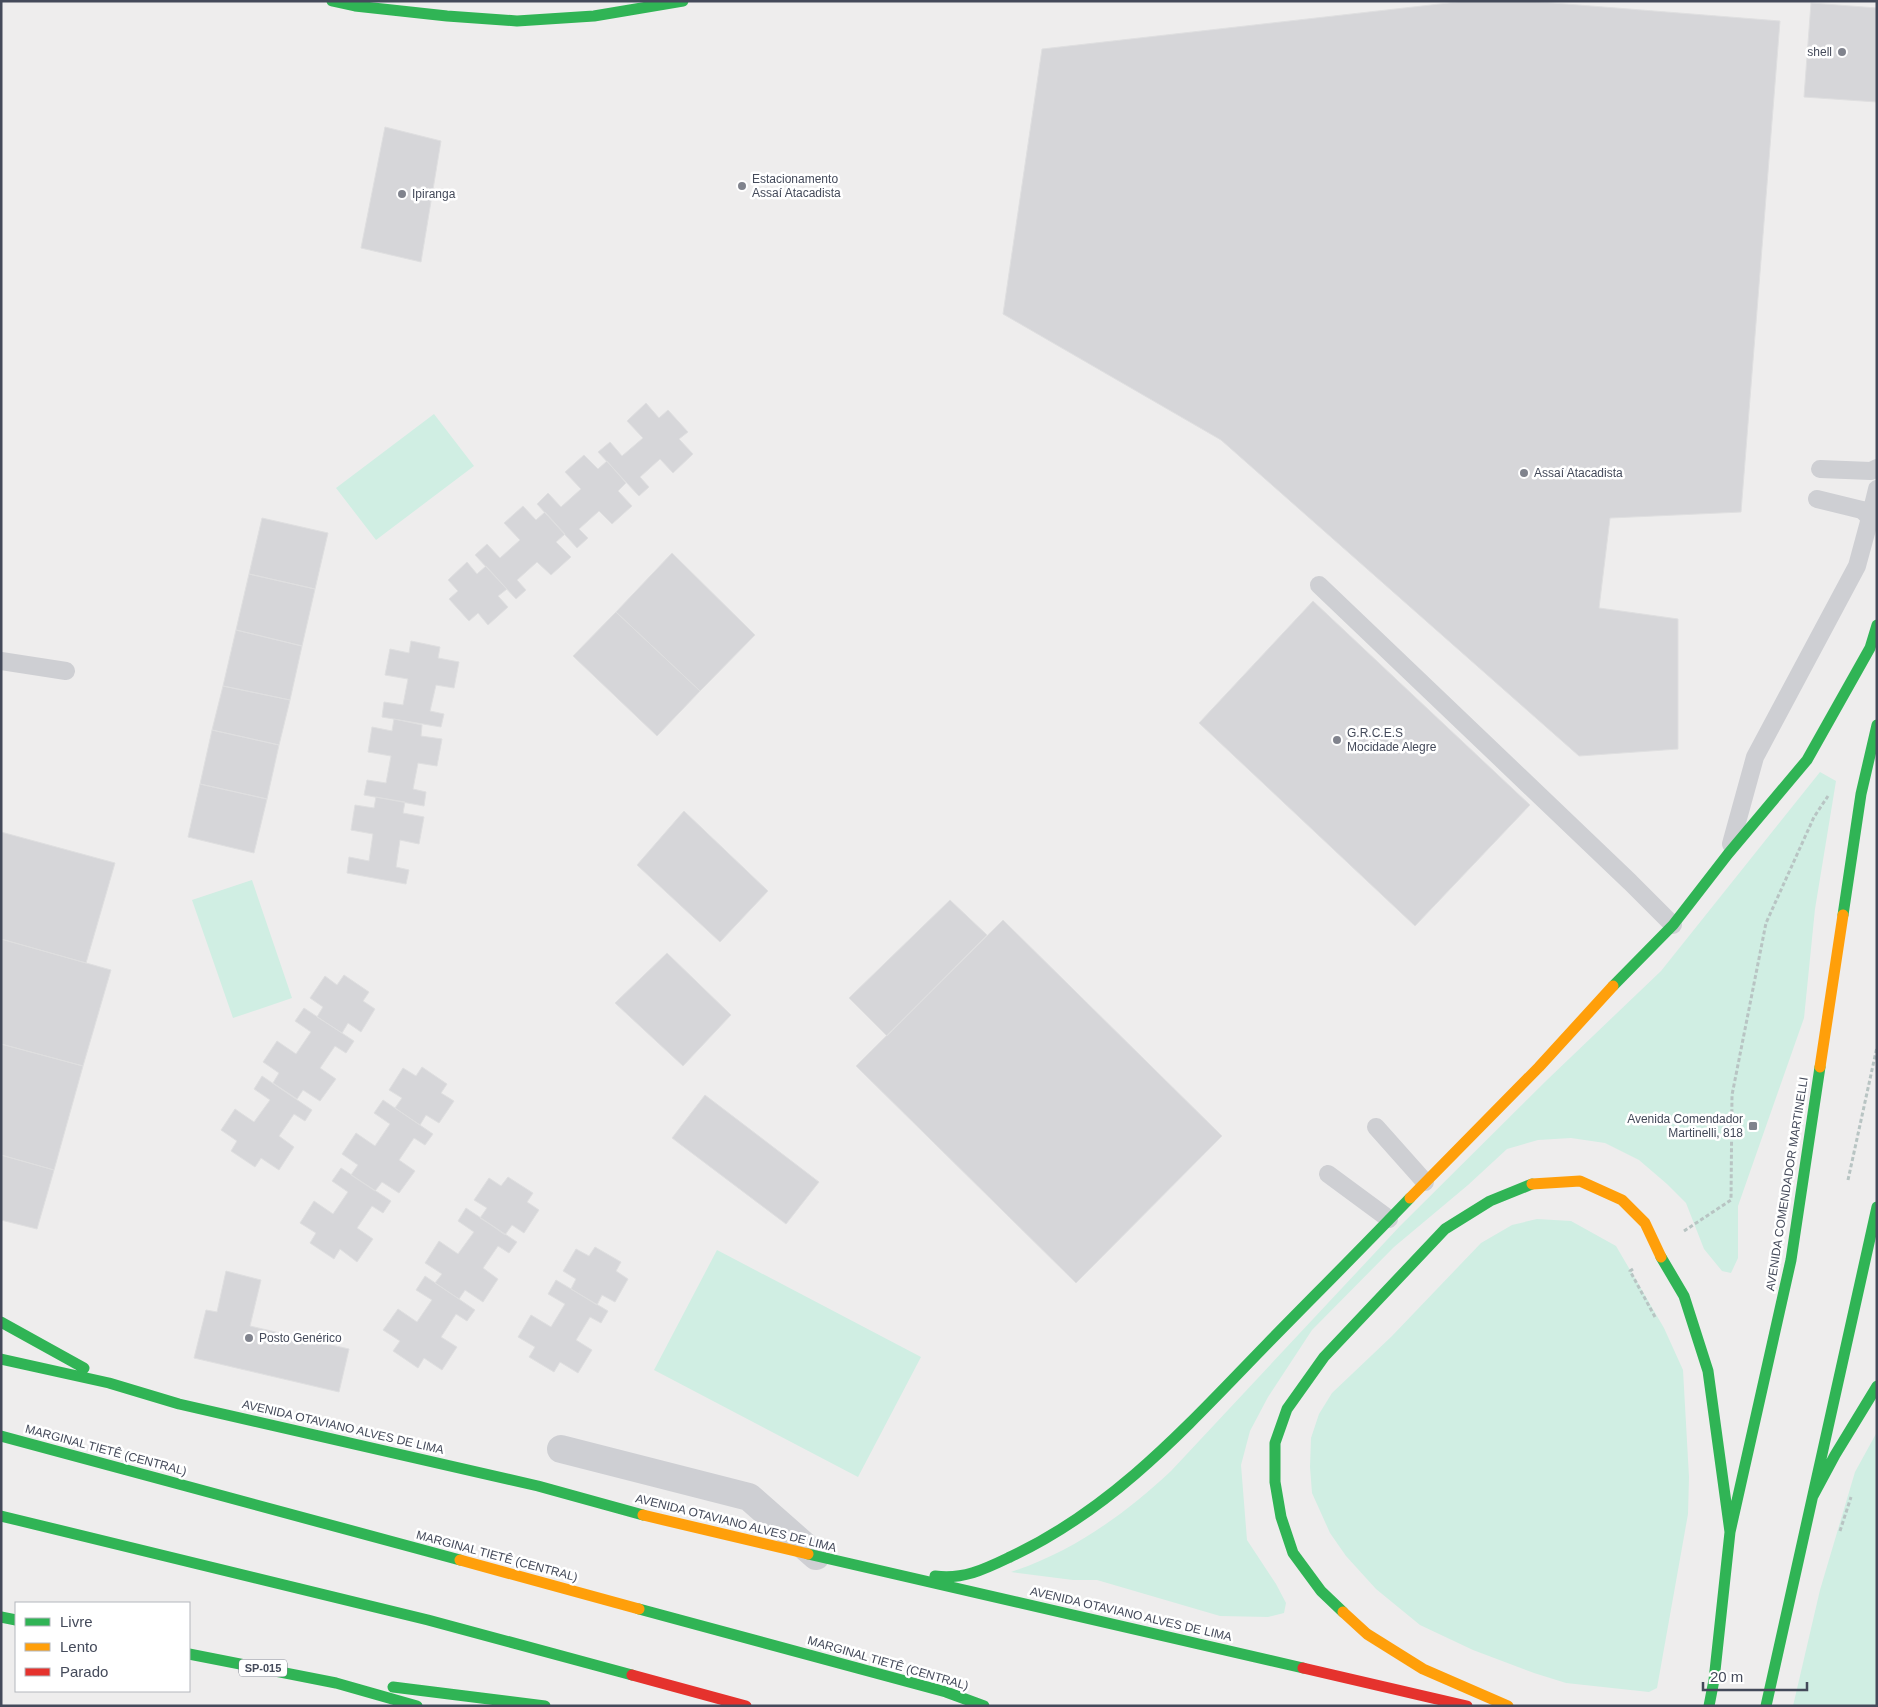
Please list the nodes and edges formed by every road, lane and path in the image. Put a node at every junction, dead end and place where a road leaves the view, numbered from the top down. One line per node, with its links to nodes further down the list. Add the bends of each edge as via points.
1 (683, 1): 2 (main road, via 594,16 517,21)
2 (348, 3)
3 (1877, 468): 4 (lane)
4 (1820, 469)
5 (1877, 489): 7 (lane)
6 (1818, 499): 7 (lane, via 1862,510)
7 (1870, 518): 14 (lane, via 1857,566 1755,757)
8 (1319, 585): 15 (lane)
9 (1877, 625): 14 (main road, via 1870,648 1807,760)
10 (1, 661): 11 (lane)
11 (66, 671)
12 (1877, 725): 34 (main road, AVENIDA COMENDADOR MARTINELLI, via 1861,794 1791,1260)
13 (1832, 788): 23 (path, via 1814,817 1766,922 1732,1095 1731,1200)
14 (1728, 854): 15 (main road)
15 (1673, 925): 20 (main road)
16 (1877, 1048): 19 (path)
17 (1376, 1127): 20 (lane)
18 (1328, 1174): 22 (lane)
19 (1848, 1180)
20 (1425, 1182): 22 (main road)
21 (1877, 1207): 32 (main road)
22 (1389, 1218): 36 (main road, via 1158,1455 1088,1514 1048,1540 994,1565 954,1578)
23 (1690, 1227)
24 (1630, 1271): 25 (path)
25 (1658, 1321)
26 (1, 1322): 28 (main road)
27 (1, 1359): 28 (main road, AVENIDA OTAVIANO ALVES DE LIMA)
28 (109, 1382): 35 (main road, AVENIDA OTAVIANO ALVES DE LIMA, via 179,1404 538,1486)
29 (1877, 1386): 32 (main road)
30 (1, 1436): 41 (main road, MARGINAL TIETÊ (CENTRAL))
31 (560, 1449): 35 (street, via 749,1497)
32 (1813, 1496): 50 (main road)
33 (1, 1516): 45 (main road, via 428,1620)
34 (1730, 1532): 48 (main road, via 1708,1371 1684,1296 1645,1223 1622,1200 1580,1181 1530,1184 1490,1201 1445,1229 1324,1357 1287,1409 1275,1443 1276,1492 1280,1517 1293,1554 1321,1591 1367,1634 1423,1669); 49 (main road, AVENIDA COMENDADOR MARTINELLI)
35 (816, 1556): 36 (main road, AVENIDA OTAVIANO ALVES DE LIMA)
36 (897, 1574): 47 (main road, AVENIDA OTAVIANO ALVES DE LIMA)
37 (1, 1617): 38 (main road)
38 (15, 1620)
39 (190, 1654): 40 (main road, SP-015)
40 (336, 1682): 43 (main road, SP-015); 44 (main road, SP-015)
41 (946, 1692): 42 (main road); 46 (main road, MARGINAL TIETÊ (CENTRAL))
42 (997, 1704)
43 (416, 1706)
44 (545, 1706)
45 (746, 1706)
46 (984, 1706)
47 (1467, 1706)
48 (1508, 1706)
49 (1709, 1706)
50 (1766, 1706)

